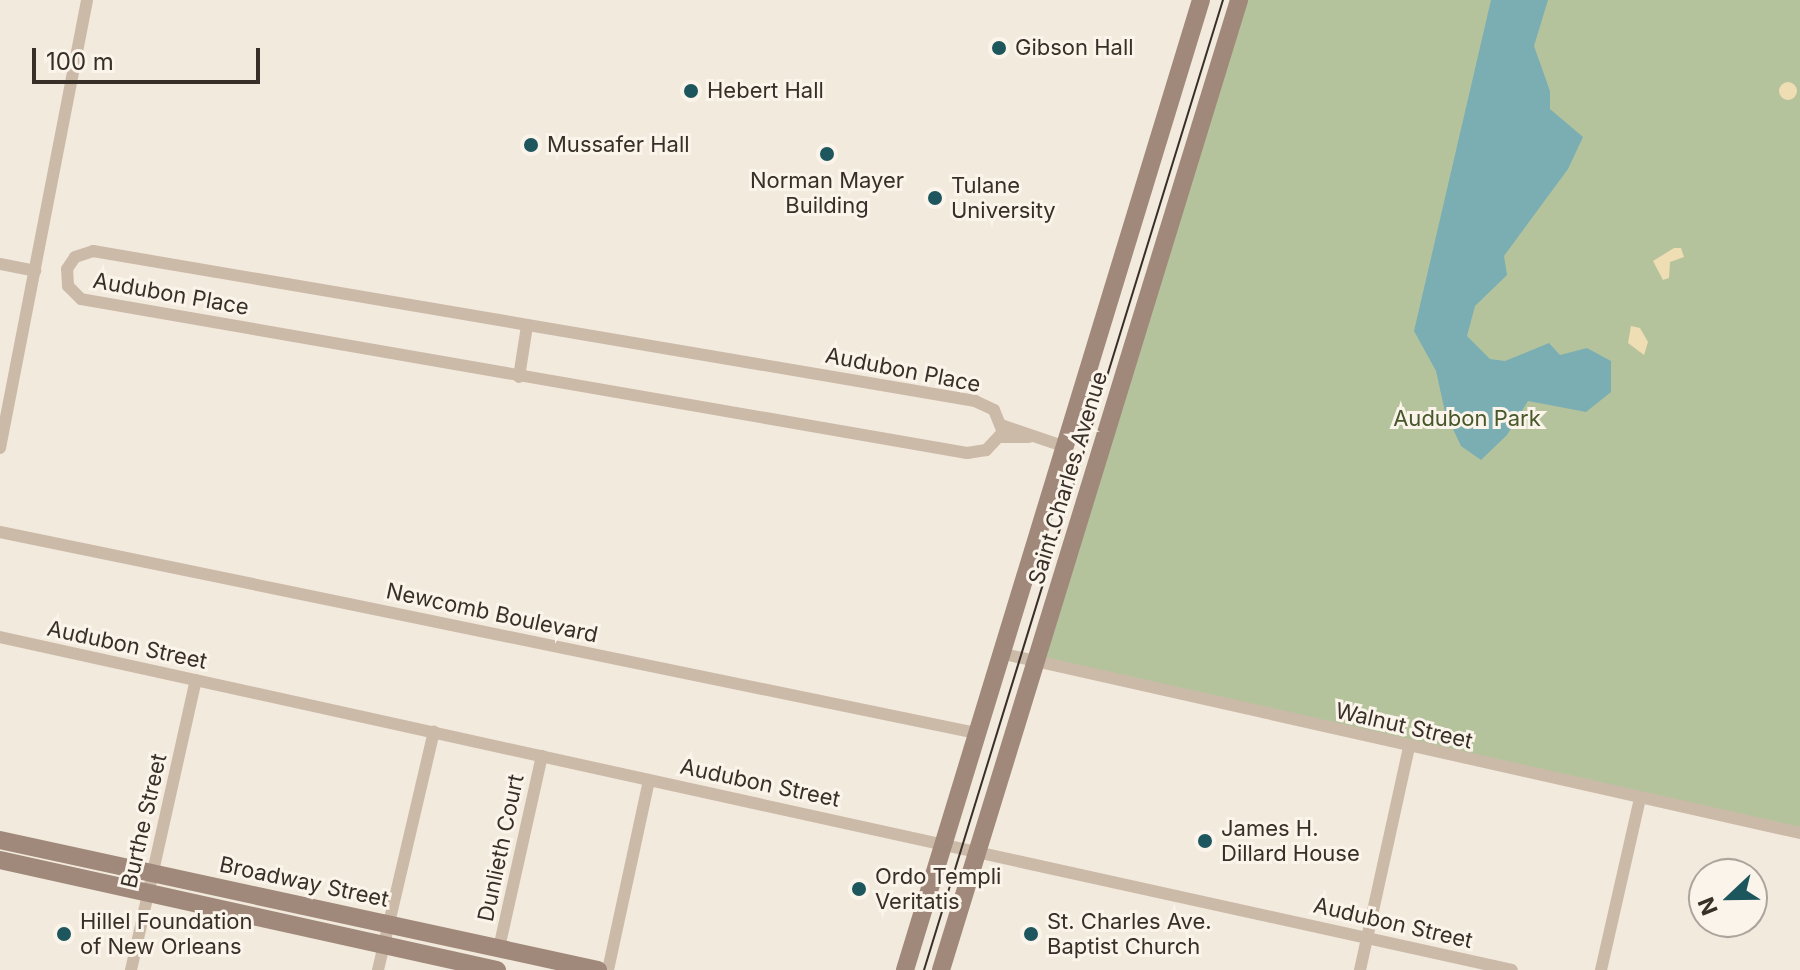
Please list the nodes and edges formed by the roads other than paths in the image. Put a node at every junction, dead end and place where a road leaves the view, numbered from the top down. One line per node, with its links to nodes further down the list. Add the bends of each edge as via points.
1 (87, 0): 11 (street)
2 (1201, 0): 4 (main road, Saint Charles Avenue)
3 (1239, 0): 5 (main road, Saint Charles Avenue)
4 (1188, 41): 5 (main road); 6 (main road, Saint Charles Avenue)
5 (1223, 49): 7 (main road, Saint Charles Avenue)
6 (1153, 154): 7 (main road); 8 (main road, Saint Charles Avenue)
7 (1188, 163): 9 (main road, Saint Charles Avenue)
8 (1131, 224): 9 (main road); 15 (main road, Saint Charles Avenue)
9 (1165, 236): 20 (main road, Saint Charles Avenue)
10 (0, 264): 11 (street)
11 (35, 271): 16 (street)
12 (527, 326): 13 (street); 13 (street, Audubon Place, via 93,251 75,257 66,271 70,290 81,299); 14 (street, Audubon Place, via 975,401 994,410)
13 (519, 377): 14 (street, Audubon Place, via 967,453 986,450)
14 (1000, 431): 15 (street)
15 (1063, 446): 19 (main road, Saint Charles Avenue)
16 (0, 448)
17 (0, 532): 23 (street, Newcomb Boulevard)
18 (0, 637): 21 (street, Audubon Street)
19 (1000, 653): 20 (street, Walnut Street); 23 (main road, Saint Charles Avenue)
20 (1036, 662): 24 (street, Walnut Street); 31 (main road, Saint Charles Avenue)
21 (196, 680): 22 (street, Audubon Street); 33 (street, Burthe Street)
22 (434, 731): 25 (street, Audubon Street); 34 (street)
23 (976, 733): 30 (main road, Saint Charles Avenue)
24 (1409, 748): 27 (street, Walnut Street); 35 (street)
25 (542, 756): 26 (street, Audubon Street); 37 (street, Dunlieth Court)
26 (649, 780): 30 (street, Audubon Street); 42 (street)
27 (1640, 799): 28 (street, Walnut Street); 47 (street)
28 (1800, 833)
29 (0, 840): 33 (main road, Broadway Street)
30 (945, 842): 31 (street, Audubon Street); 43 (main road, Saint Charles Avenue)
31 (975, 849): 35 (street, Audubon Street); 44 (main road, Saint Charles Avenue)
32 (0, 860): 33 (main road, Broadway Street)
33 (150, 883): 34 (main road, Broadway Street); 36 (main road, Broadway Street); 38 (street, Burthe Street)
34 (388, 924): 36 (street); 37 (main road, Broadway Street)
35 (1367, 938): 45 (street); 46 (street, Audubon Street)
36 (383, 946): 39 (street); 40 (main road, Broadway Street)
37 (499, 948): 41 (main road, Broadway Street)
38 (131, 970)
39 (378, 970)
40 (497, 970)
41 (598, 970)
42 (608, 970)
43 (905, 970)
44 (941, 970)
45 (1360, 970)
46 (1512, 970)
47 (1601, 970)

